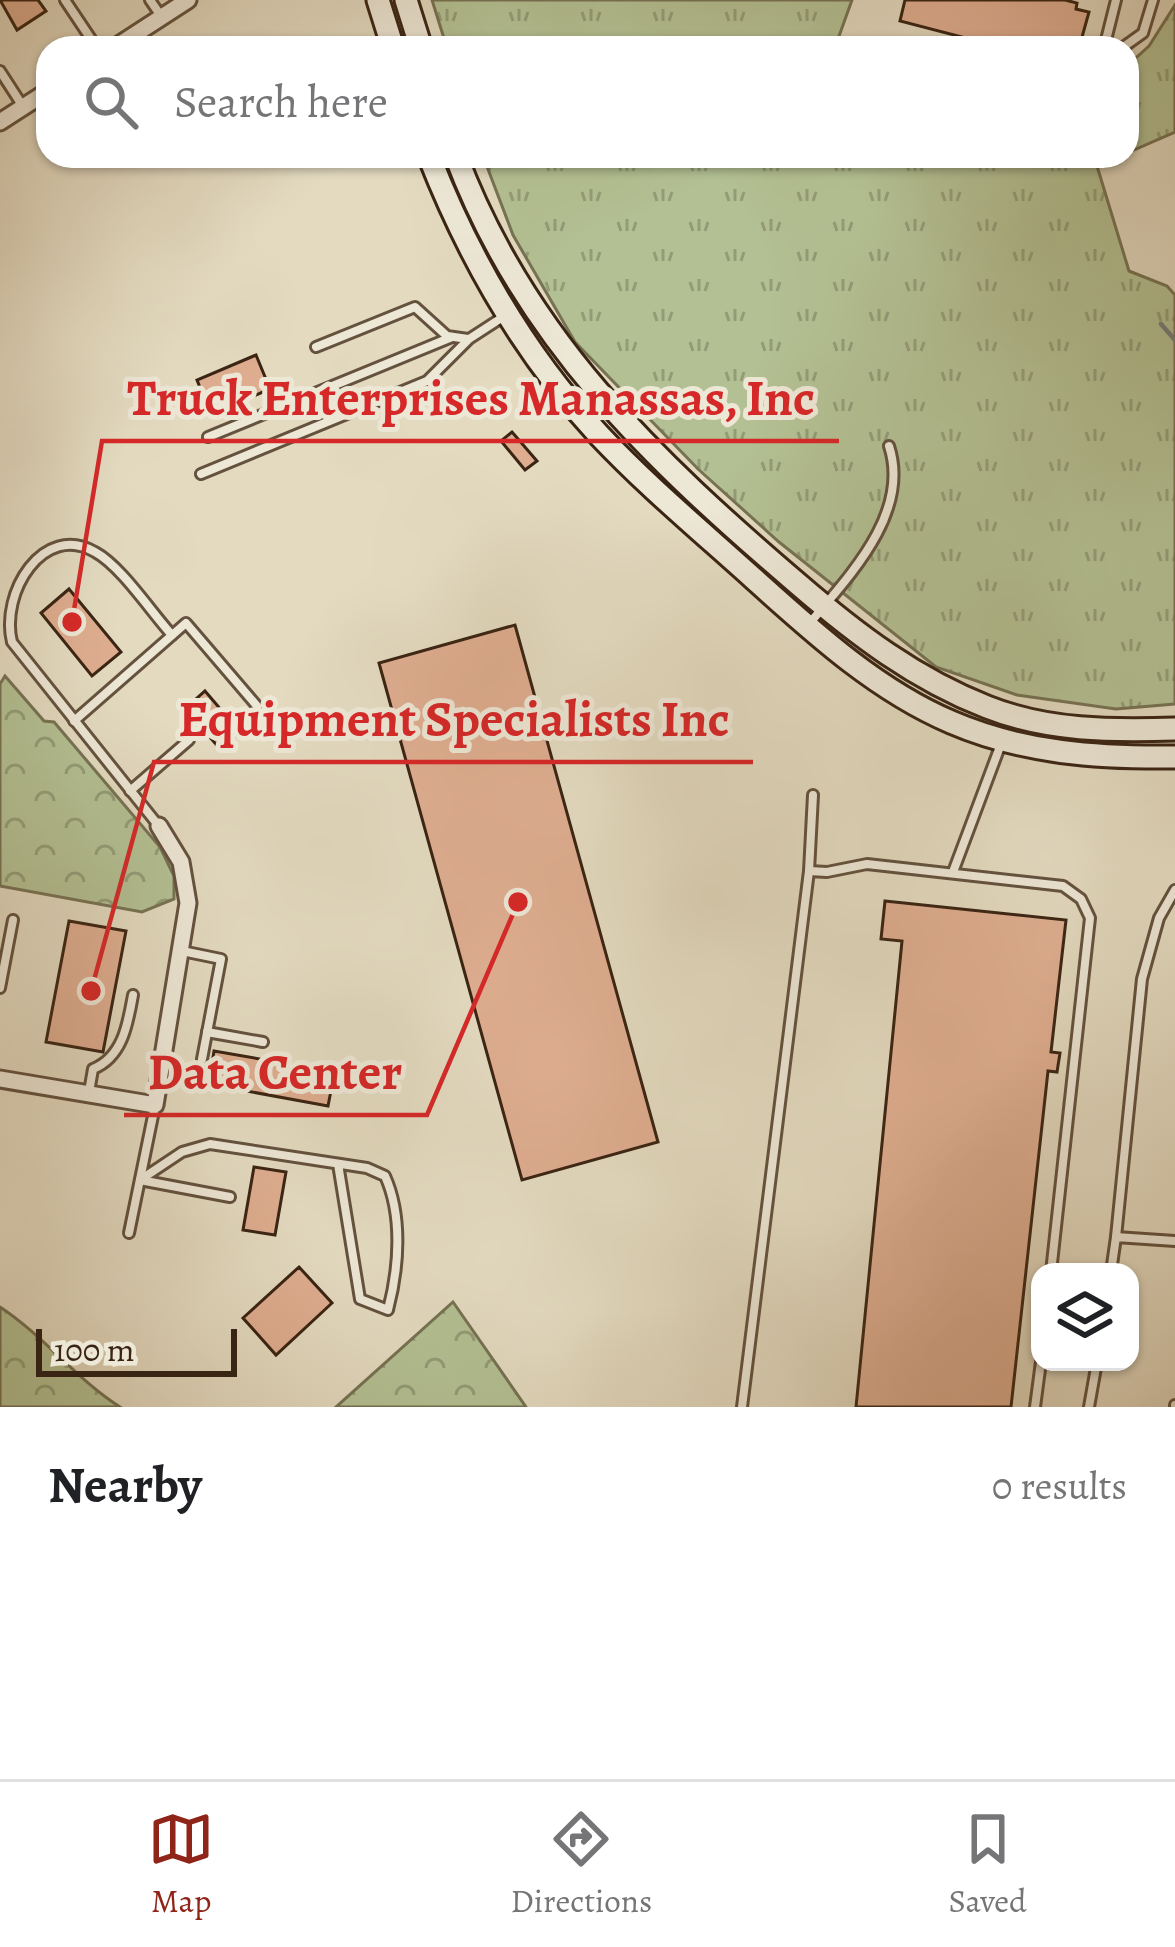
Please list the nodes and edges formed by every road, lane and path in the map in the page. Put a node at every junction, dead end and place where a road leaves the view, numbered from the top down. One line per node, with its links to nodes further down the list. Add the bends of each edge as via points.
1 (65, 0): 9 (lane)
2 (150, 0): 8 (lane)
3 (188, 0): 8 (street)
4 (377, 0): 11 (main road)
5 (406, 0): 12 (main road)
6 (1116, 0): 13 (lane)
7 (1154, 0): 14 (lane)
8 (161, 17): 10 (street)
9 (89, 36)
10 (132, 36)
11 (389, 36)
12 (417, 36)
13 (1107, 36)
14 (1139, 36)
15 (0, 71): 17 (lane)
16 (36, 99): 17 (street)
17 (23, 107): 18 (street)
18 (0, 122)
19 (433, 168): 21 (main road)
20 (461, 168): 28 (main road, via 515,277 580,374)
21 (507, 314): 23 (lane); 28 (main road, via 572,405 630,467)
22 (452, 337): 23 (lane); 24 (lane, via 415,308); 25 (lane)
23 (470, 339): 27 (lane, via 427,381)
24 (316, 347)
25 (208, 436)
26 (889, 446): 28 (lane, via 895,464 885,519)
27 (201, 474)
28 (815, 616): 32 (main road, via 988,708 1063,726); 34 (main road, via 870,676 949,721)
29 (172, 635): 30 (lane, via 186,622); 31 (lane); 31 (lane, via 93,550 60,545 34,560 9,590 5,628)
30 (257, 706)
31 (74, 722): 36 (lane)
32 (1175, 729)
33 (189, 740): 36 (lane)
34 (1003, 740): 35 (main road, via 1106,757); 40 (lane)
35 (1175, 757)
36 (130, 791): 38 (lane)
37 (813, 795): 39 (lane)
38 (159, 826): 43 (street, via 186,875)
39 (809, 871): 40 (lane, via 866,864); 62 (lane)
40 (953, 872): 58 (lane, via 1063,886 1090,918)
41 (1175, 890): 56 (lane, via 1142,979)
42 (13, 920): 44 (lane)
43 (181, 951): 46 (lane, via 221,959); 51 (street)
44 (0, 988)
45 (133, 995): 50 (lane, via 126,1033 93,1069)
46 (207, 1032): 47 (lane); 48 (lane)
47 (262, 1042)
48 (202, 1059)
49 (0, 1079): 50 (street)
50 (89, 1094): 51 (street)
51 (155, 1105): 53 (lane)
52 (338, 1164): 52 (lane, via 360,1299 388,1310 398,1262 388,1183 376,1171); 53 (lane, via 210,1144)
53 (140, 1180): 54 (lane); 55 (lane)
54 (230, 1198)
55 (129, 1233)
56 (1117, 1237): 57 (lane); 59 (lane)
57 (1175, 1241)
58 (1053, 1263)
59 (1113, 1263)
60 (1040, 1371): 63 (lane)
61 (1095, 1371): 64 (lane)
62 (742, 1407)
63 (1035, 1407)
64 (1089, 1407)

